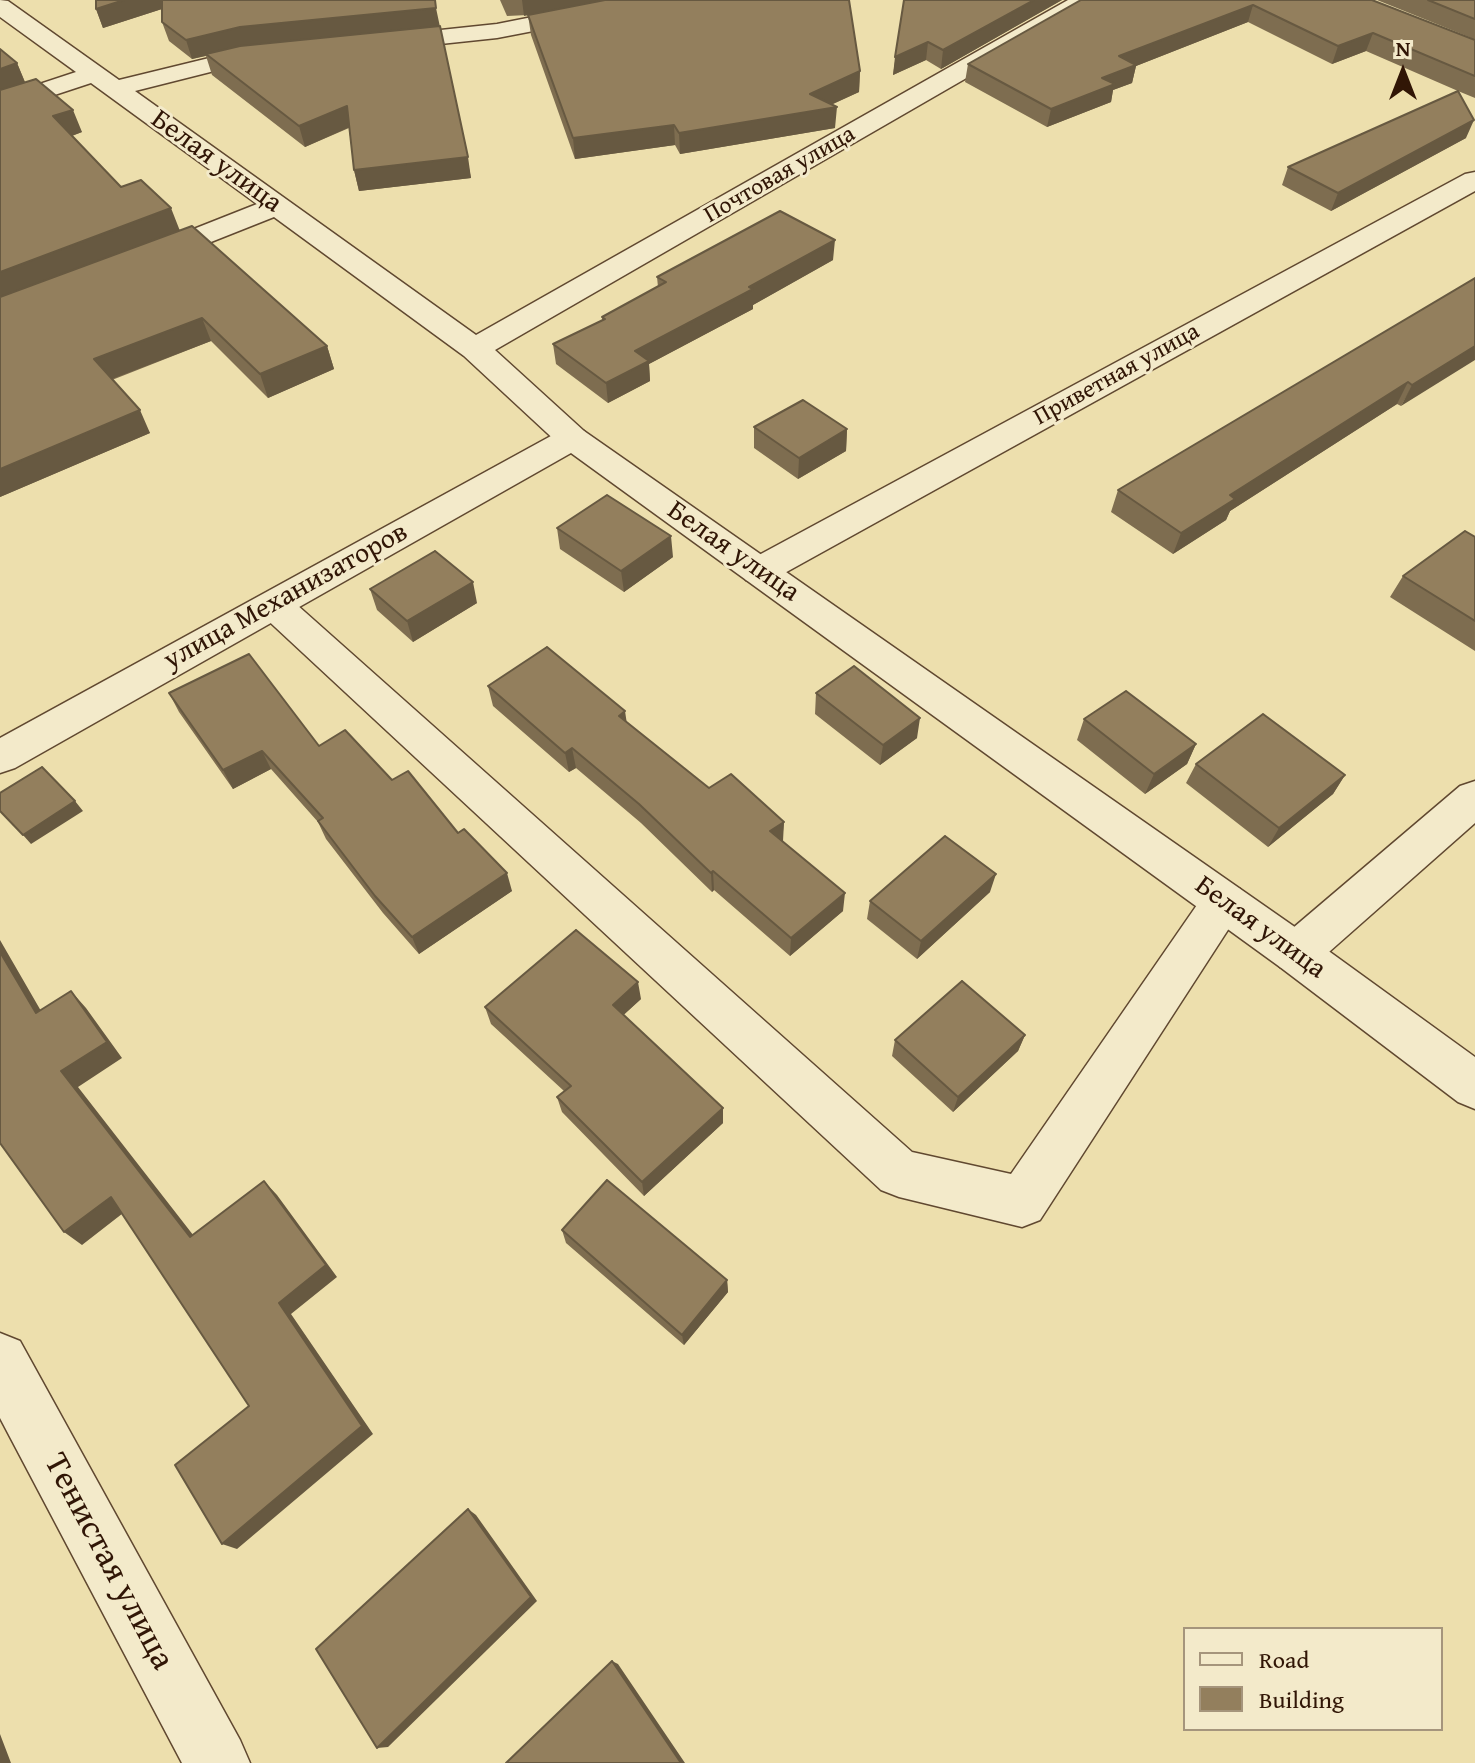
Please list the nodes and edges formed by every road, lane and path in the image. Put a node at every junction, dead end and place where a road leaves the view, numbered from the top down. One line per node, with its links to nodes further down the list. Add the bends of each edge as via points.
1 (638, 0): 4 (street, via 497,31)
2 (1085, 0): 11 (street, Почтовая улица)
3 (0, 6): 6 (street, Белая улица)
4 (356, 45)
5 (293, 51): 6 (street)
6 (104, 81): 7 (street); 9 (street, Белая улица)
7 (0, 105)
8 (1475, 180): 13 (street, Приветная улица)
9 (278, 206): 10 (street); 11 (street, Белая улица)
10 (117, 269)
11 (475, 349): 12 (street, Белая улица)
12 (572, 438): 13 (street, Белая улица); 14 (street, улица Механизаторов)
13 (759, 571): 17 (street, Белая улица)
14 (274, 605): 15 (street, улица Механизаторов); 17 (street, via 899,1173 1022,1202)
15 (0, 757)
16 (1475, 798): 18 (street)
17 (1224, 902): 18 (street, Белая улица)
18 (1296, 953): 19 (street, Белая улица)
19 (1475, 1086)
20 (0, 1361): 21 (street, Тенистая улица)
21 (217, 1763)

